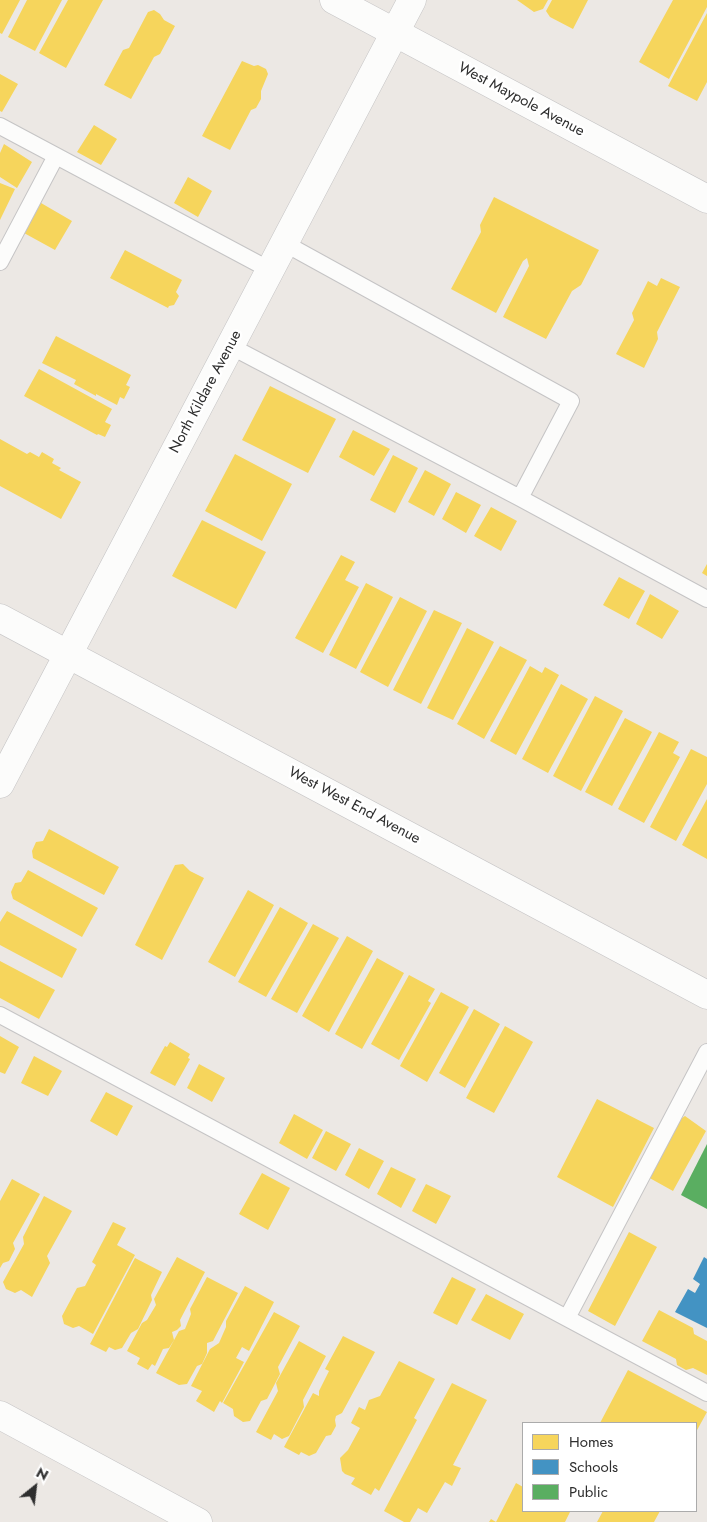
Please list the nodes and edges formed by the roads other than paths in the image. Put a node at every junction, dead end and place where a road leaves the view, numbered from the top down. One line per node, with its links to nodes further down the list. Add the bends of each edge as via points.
1 (334, 0): 3 (street, West Maypole Avenue)
2 (412, 0): 3 (street, North Kildare Avenue)
3 (395, 32): 6 (street, West Maypole Avenue); 7 (street, North Kildare Avenue)
4 (0, 126): 5 (lane)
5 (56, 156): 8 (lane); 9 (lane)
6 (707, 199)
7 (284, 243): 9 (street, North Kildare Avenue); 11 (lane, via 571,401)
8 (0, 262)
9 (270, 270): 10 (street, North Kildare Avenue)
10 (230, 346): 11 (lane); 14 (street, North Kildare Avenue)
11 (520, 498): 12 (lane)
12 (707, 599)
13 (0, 618): 14 (street, West West End Avenue)
14 (68, 654): 15 (street, North Kildare Avenue); 16 (street, West West End Avenue)
15 (0, 784)
16 (707, 995)
17 (0, 1015): 19 (lane)
18 (707, 1052): 19 (lane)
19 (567, 1318): 20 (lane)
20 (707, 1393)
21 (0, 1415): 22 (street)
22 (198, 1522)

